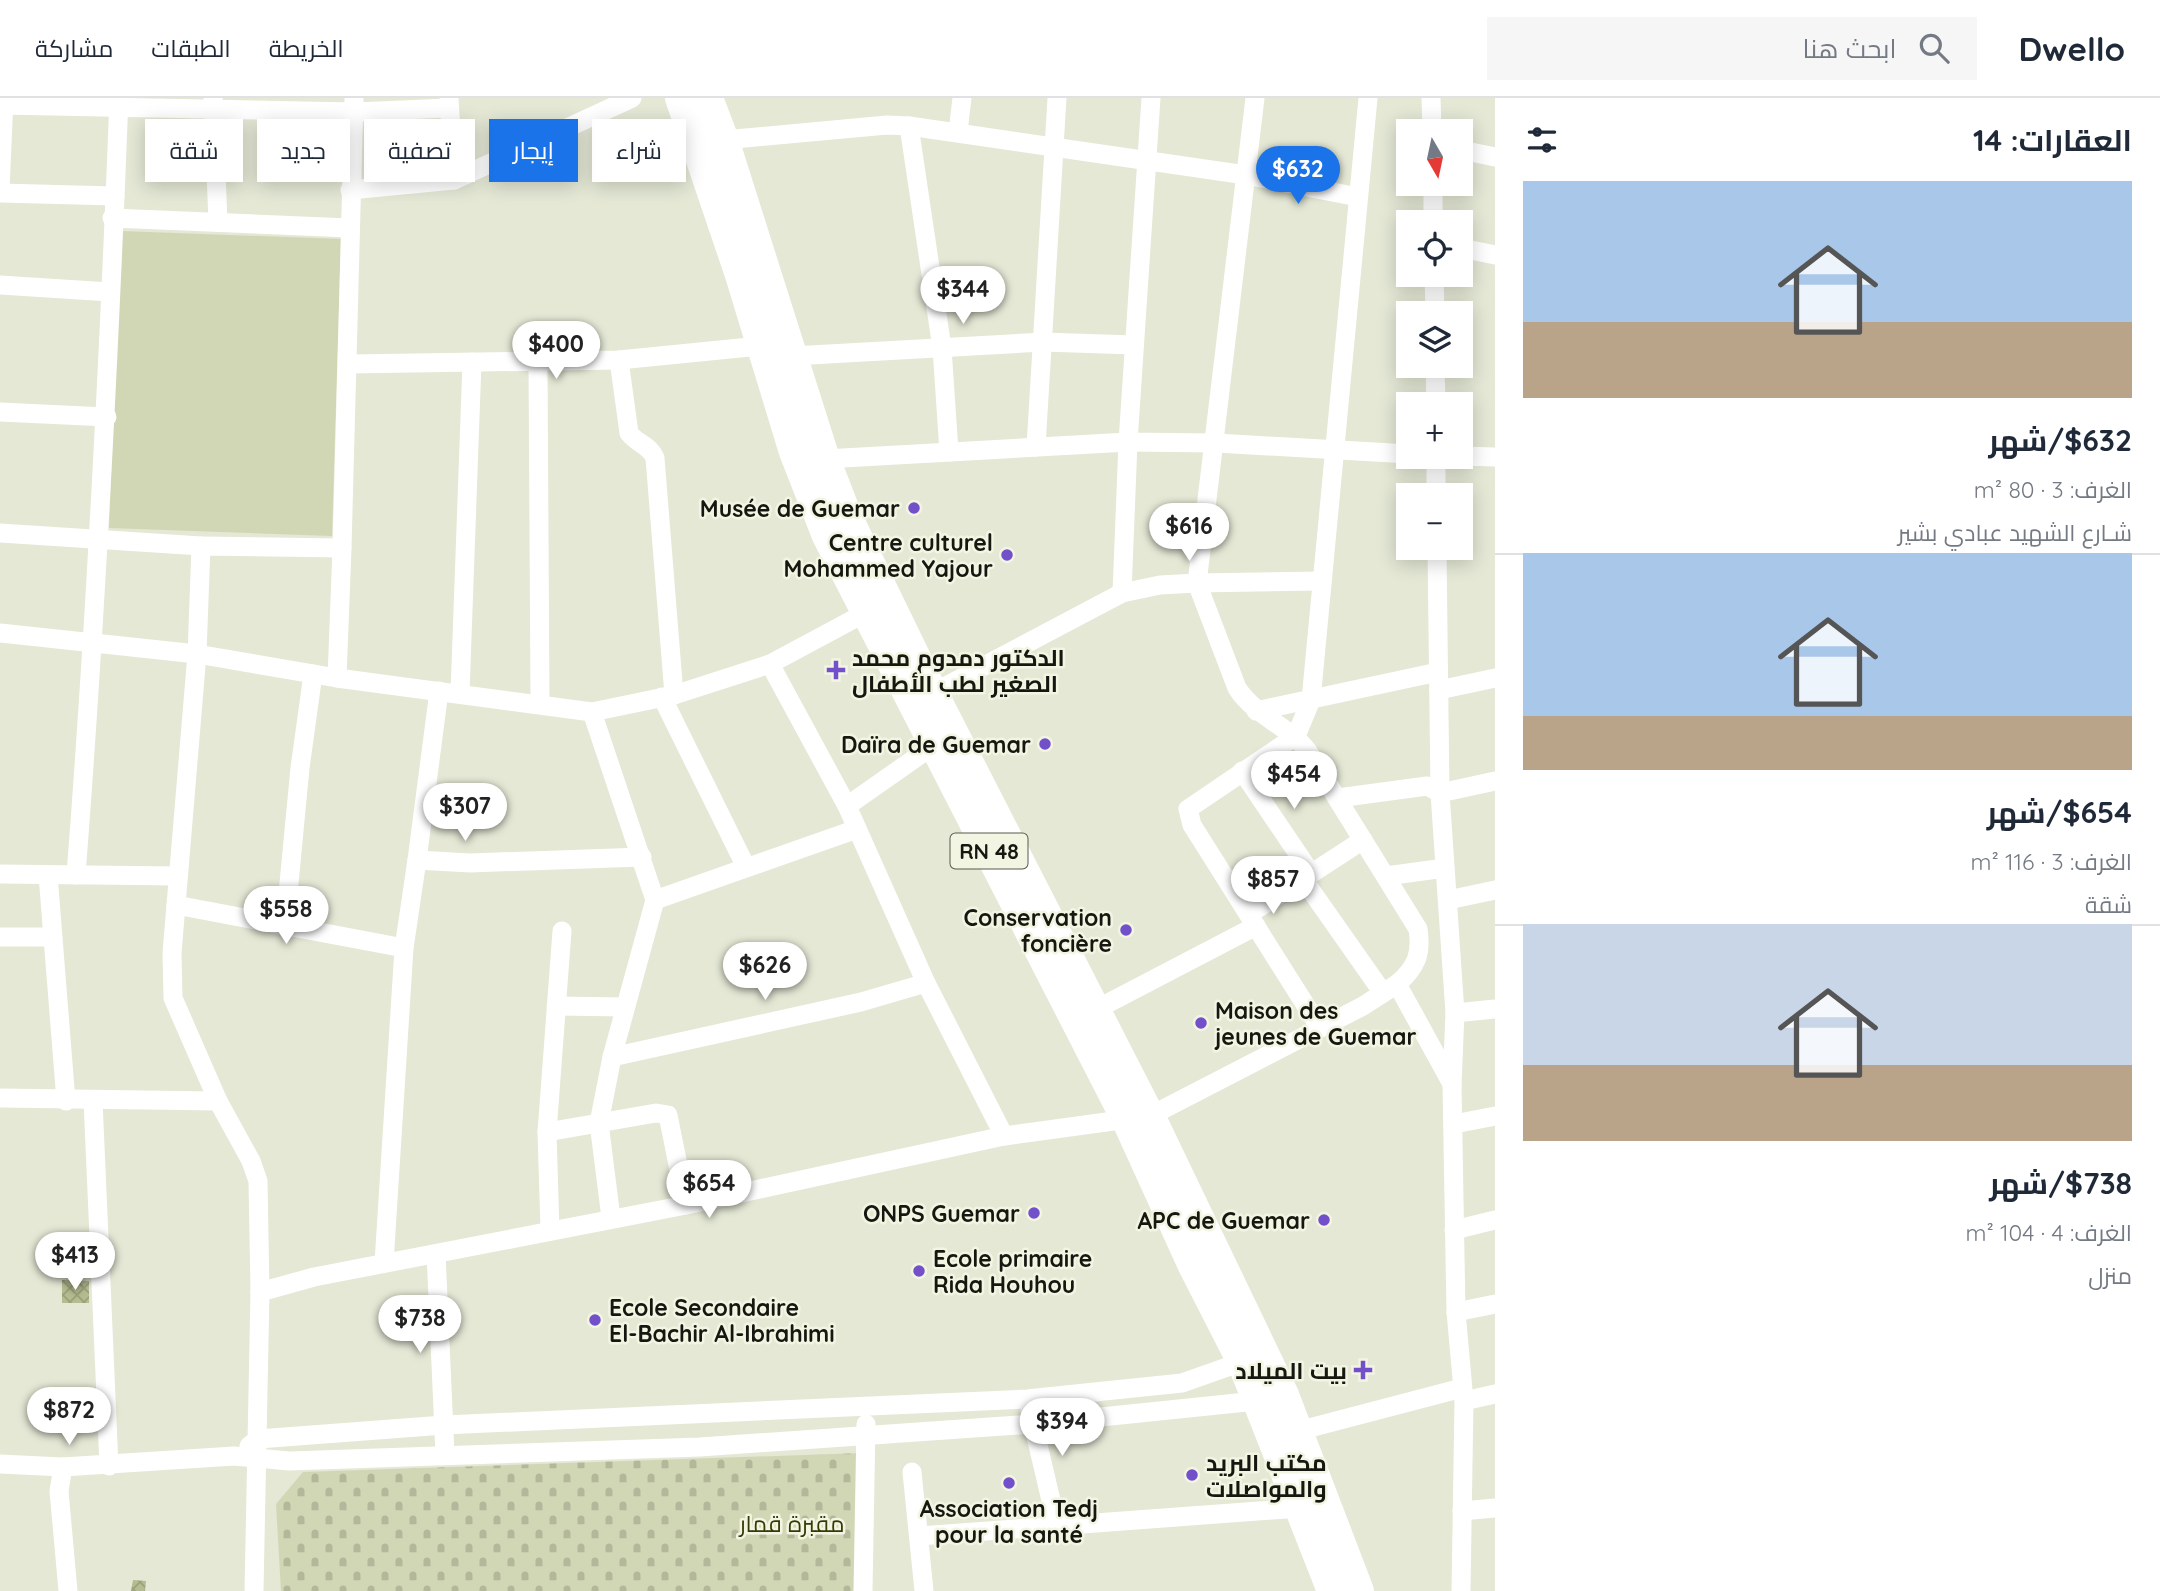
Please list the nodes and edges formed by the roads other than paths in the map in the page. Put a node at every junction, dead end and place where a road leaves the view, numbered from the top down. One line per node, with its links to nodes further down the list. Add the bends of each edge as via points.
1 (632, 98): 23 (street)
2 (680, 98): 39 (highway, RN 48)
3 (708, 98): 18 (highway, RN 48)
4 (962, 98): 17 (street)
5 (1057, 98): 19 (street)
6 (1151, 98): 22 (street)
7 (1255, 98): 24 (street)
8 (1368, 98): 29 (street)
9 (1431, 98): 15 (street)
10 (2, 102): 12 (street); 27 (street)
11 (449, 103): 14 (street)
12 (119, 104): 13 (street); 28 (street)
13 (215, 104): 14 (street); 31 (street)
14 (354, 105): 26 (street)
15 (1432, 119)
16 (909, 126): 17 (street); 18 (street); 40 (street)
17 (958, 132): 19 (street)
18 (724, 140): 41 (highway, RN 48)
19 (1054, 145): 22 (street); 37 (street)
20 (1474, 153): 21 (street)
21 (1495, 158)
22 (1146, 160): 24 (street); 38 (street)
23 (475, 170)
24 (1246, 175): 29 (street); 49 (street)
25 (433, 182): 26 (street)
26 (351, 190): 32 (street)
27 (0, 191): 28 (street)
28 (115, 197): 30 (street)
29 (1358, 197): 51 (street)
30 (112, 218): 31 (street); 36 (street)
31 (218, 222): 32 (street)
32 (350, 228): 45 (street)
33 (1473, 251): 34 (street)
34 (1495, 256)
35 (0, 285): 36 (street)
36 (110, 292): 47 (street)
37 (1043, 342): 38 (street); 40 (street); 50 (street)
38 (1134, 345): 48 (street)
39 (760, 346): 42 (street); 65 (highway, RN 48, via 827,536)
40 (942, 348): 41 (street); 52 (street)
41 (792, 356): 56 (highway, RN 48)
42 (619, 360): 44 (street); 77 (street, via 629,433 651,449 655,458)
43 (472, 362): 44 (street); 45 (street); 75 (street)
44 (538, 362): 79 (street)
45 (349, 363): 60 (street)
46 (0, 411): 47 (street)
47 (107, 417): 58 (street)
48 (1128, 442): 49 (street); 50 (street); 64 (street)
49 (1216, 443): 51 (street); 63 (street)
50 (1037, 447): 52 (street)
51 (1334, 450): 53 (street); 62 (street)
52 (949, 452): 56 (street)
53 (1396, 453)
54 (1473, 456): 55 (street)
55 (1495, 457)
56 (825, 459): 76 (highway, RN 48)
57 (0, 533): 58 (street)
58 (100, 537): 59 (street); 67 (street)
59 (201, 546): 60 (street); 68 (street)
60 (342, 548): 71 (street)
61 (1437, 560): 73 (street)
62 (1322, 581): 63 (street); 78 (street)
63 (1197, 583): 64 (street, via 1160,584); 80 (street, via 1237,688)
64 (1122, 593): 76 (street)
65 (867, 612): 69 (street); 83 (highway, RN 48)
66 (0, 633): 67 (street)
67 (94, 645): 68 (street); 98 (street)
68 (197, 654): 70 (street); 99 (street)
69 (769, 664): 77 (street); 89 (street)
70 (313, 674): 71 (street); 107 (street)
71 (337, 678): 74 (street)
72 (1495, 678): 73 (street)
73 (1438, 681): 78 (street); 87 (street)
74 (439, 691): 75 (street); 93 (street)
75 (460, 693): 79 (street)
76 (933, 693): 85 (highway, RN 48)
77 (668, 696): 81 (street); 94 (street)
78 (1311, 700): 80 (street); 82 (street)
79 (540, 703): 81 (street)
80 (1256, 711): 82 (street)
81 (592, 712): 92 (street)
82 (1296, 736): 84 (street); 88 (street)
83 (934, 745): 85 (highway, RN 48); 89 (street)
84 (1242, 771): 100 (street); 106 (street, via 1189,807 1188,813)
85 (964, 778): 117 (highway, RN 48); 127 (highway, RN 48)
86 (1495, 781): 87 (street)
87 (1440, 793): 88 (street, via 1427,786); 95 (street)
88 (1338, 798): 91 (street)
89 (847, 806): 90 (street)
90 (857, 829): 94 (street); 112 (street)
91 (1363, 840): 100 (street); 101 (street)
92 (642, 857): 93 (street, via 470,863); 103 (street)
93 (417, 860): 111 (street)
94 (746, 867): 103 (street)
95 (1445, 868): 101 (street); 104 (street)
96 (0, 874): 97 (street)
97 (48, 875): 98 (street); 110 (street)
98 (76, 875): 99 (street)
99 (178, 876): 105 (street)
100 (1307, 876): 106 (street); 113 (street)
101 (1386, 876): 113 (street, via 1418,929 1421,947 1415,966)
102 (1495, 890): 104 (street)
103 (655, 900): 115 (street)
104 (1448, 900): 118 (street)
105 (176, 905): 107 (street); 125 (street, via 170,979 173,998)
106 (1252, 920): 117 (street); 119 (street)
107 (285, 925): 111 (street)
108 (562, 931): 114 (street)
109 (0, 937): 110 (street)
110 (52, 937): 124 (street)
111 (404, 948): 138 (street)
112 (926, 983): 120 (street, via 861,1002); 131 (street)
113 (1390, 989): 119 (street); 121 (street)
114 (556, 1006): 115 (street); 130 (street)
115 (625, 1007): 120 (street)
116 (1495, 1009): 118 (street)
117 (1095, 1010): 127 (highway, RN 48)
118 (1455, 1013): 121 (street)
119 (1320, 1028): 127 (street)
120 (612, 1057): 128 (street)
121 (1452, 1085): 129 (street)
122 (0, 1098): 124 (street)
123 (93, 1100): 124 (street); 125 (street); 161 (street)
124 (66, 1101)
125 (218, 1101): 139 (street, via 258,1181)
126 (1495, 1116): 129 (street)
127 (1139, 1118): 131 (street); 142 (highway, RN 48, via 1193,1266)
128 (599, 1124): 130 (street); 132 (street, via 656,1113 668,1115); 133 (street)
129 (1454, 1124): 135 (street)
130 (547, 1132): 136 (street)
131 (1004, 1136): 132 (street)
132 (686, 1205): 133 (street)
133 (611, 1218): 136 (street)
134 (1495, 1220): 135 (street)
135 (1454, 1230): 141 (street)
136 (550, 1231): 137 (street)
137 (436, 1254): 138 (street); 152 (street)
138 (384, 1263): 139 (street)
139 (260, 1292): 155 (street)
140 (1495, 1304): 141 (street)
141 (1456, 1312): 144 (street)
142 (1253, 1358): 143 (street); 147 (highway, RN 48)
143 (1166, 1385): 146 (street); 149 (street)
144 (1463, 1394): 145 (street); 153 (street); 166 (street)
145 (1495, 1394)
146 (1027, 1399): 148 (street); 151 (street)
147 (1271, 1399): 149 (street); 153 (highway, RN 48); 164 (highway, RN 48)
148 (866, 1409): 150 (street); 154 (street)
149 (1169, 1411): 151 (street)
150 (593, 1421): 152 (street); 156 (street)
151 (1033, 1424): 154 (street); 167 (street)
152 (444, 1425): 155 (street); 157 (street)
153 (1298, 1431): 174 (highway, RN 48)
154 (866, 1435): 156 (street, via 700,1447); 171 (street)
155 (258, 1439): 158 (street); 159 (street)
156 (592, 1449): 157 (street)
157 (445, 1454): 159 (street)
158 (234, 1456): 159 (street); 161 (street)
159 (258, 1460): 170 (street)
160 (0, 1464): 162 (street)
161 (109, 1466): 162 (street)
162 (63, 1467): 169 (street, via 59,1490)
163 (912, 1472): 168 (street)
164 (1299, 1508): 167 (street); 173 (highway, RN 48)
165 (1495, 1508): 166 (street)
166 (1462, 1511): 175 (street)
167 (1057, 1526): 168 (street)
168 (919, 1536): 172 (street)
169 (68, 1591)
170 (254, 1591)
171 (863, 1591)
172 (924, 1591)
173 (1332, 1591)
174 (1359, 1591)
175 (1461, 1591)

